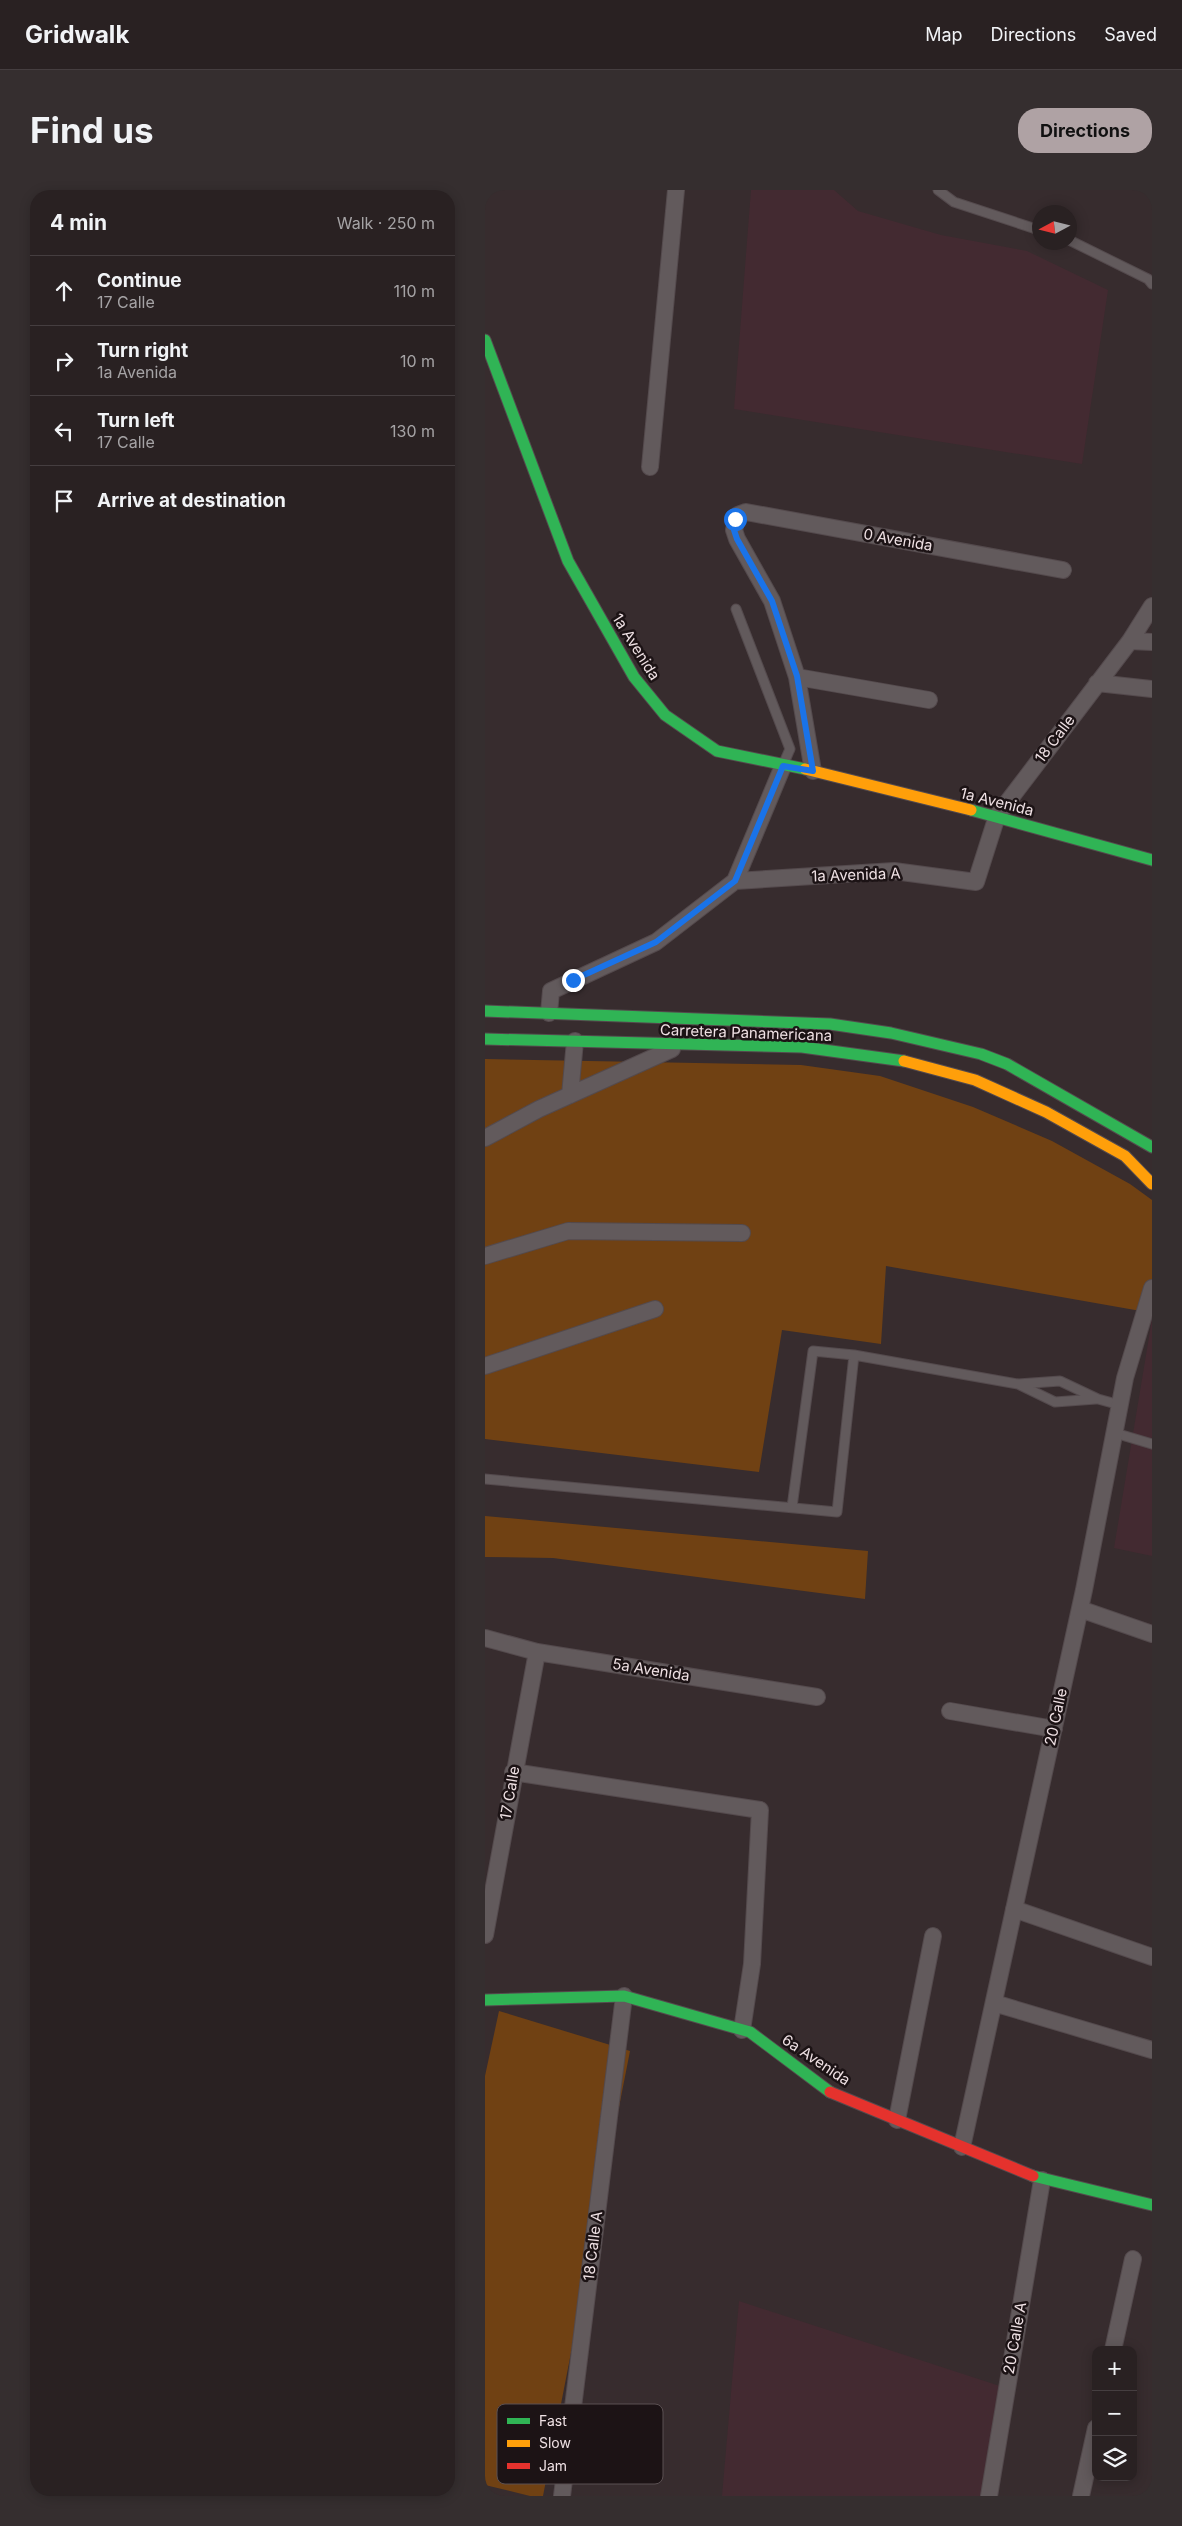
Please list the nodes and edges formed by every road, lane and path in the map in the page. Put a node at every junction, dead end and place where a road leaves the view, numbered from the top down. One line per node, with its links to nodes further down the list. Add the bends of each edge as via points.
1 (676, 190): 7 (street)
2 (938, 190): 3 (lane, via 954,202)
3 (1032, 228)
4 (1077, 244): 5 (lane, via 1148,279)
5 (1152, 284)
6 (485, 340): 17 (main road, 1a Avenida, via 568,561 634,677 665,715 717,751)
7 (651, 467)
8 (1063, 570): 13 (street, 0 Avenida, via 746,512 738,514 734,530 737,539 772,601)
9 (1152, 606): 11 (street, 18 Calle)
10 (736, 609): 17 (lane, via 790,748)
11 (1130, 641): 12 (street); 14 (street, 18 Calle)
12 (1152, 642)
13 (797, 676): 16 (street); 18 (street)
14 (1097, 683): 15 (street); 19 (street, 18 Calle)
15 (1152, 689)
16 (929, 700)
17 (783, 766): 18 (main road, 1a Avenida); 21 (street)
18 (813, 771): 19 (main road, 1a Avenida)
19 (997, 816): 20 (main road, 1a Avenida); 22 (street, 18 Calle)
20 (1152, 860)
21 (735, 881): 22 (street, 1a Avenida A, via 894,871); 24 (street, via 656,942 551,992)
22 (976, 882)
23 (485, 1011): 24 (main road, Carretera Panamericana)
24 (549, 1013): 28 (main road, Carretera Panamericana, via 830,1024 891,1033 981,1054)
25 (485, 1039): 26 (main road, Carretera Panamericana)
26 (575, 1041): 27 (main road, Carretera Panamericana); 30 (street)
27 (680, 1045): 30 (street); 33 (main road, Carretera Panamericana, via 802,1047 902,1061 975,1080 1046,1112 1125,1156)
28 (1007, 1064): 29 (main road); 32 (main road, Carretera Panamericana)
29 (1058, 1080)
30 (570, 1095): 31 (street)
31 (485, 1138)
32 (1152, 1147)
33 (1152, 1181)
34 (742, 1233): 35 (street, via 568,1231)
35 (485, 1256)
36 (1152, 1288): 42 (street, 20 Calle)
37 (655, 1309): 39 (street)
38 (854, 1355): 40 (lane); 46 (lane, via 813,1351); 46 (lane, via 837,1512)
39 (485, 1366)
40 (1018, 1384): 41 (lane, via 1060,1381); 41 (lane, via 1055,1402)
41 (1098, 1399): 42 (lane)
42 (1120, 1405): 43 (street, 20 Calle)
43 (1115, 1433): 44 (lane); 47 (street, 20 Calle)
44 (1152, 1444)
45 (485, 1479): 46 (lane)
46 (792, 1508)
47 (1080, 1608): 48 (street); 53 (street, 20 Calle)
48 (1152, 1634)
49 (485, 1638): 50 (street, 5a Avenida)
50 (537, 1652): 51 (street, 5a Avenida); 54 (street, 17 Calle)
51 (817, 1697)
52 (950, 1711): 53 (street)
53 (1054, 1729): 56 (street, 20 Calle)
54 (513, 1772): 55 (street, 17 Calle); 63 (street, via 760,1810 752,1964)
55 (491, 1872): 57 (street, 17 Calle)
56 (1014, 1908): 59 (street); 62 (street, 20 Calle)
57 (485, 1935)
58 (933, 1936): 65 (street)
59 (1152, 1958)
60 (624, 1996): 61 (main road, 6a Avenida); 63 (main road, 6a Avenida); 71 (street, 18 Calle A)
61 (486, 2003)
62 (994, 2003): 64 (street); 66 (street, 20 Calle)
63 (742, 2030): 65 (main road, 6a Avenida, via 750,2032 831,2092)
64 (1152, 2050)
65 (897, 2120): 66 (main road, 6a Avenida)
66 (962, 2147): 67 (main road, 6a Avenida)
67 (1041, 2180): 68 (main road, 6a Avenida); 73 (street, 20 Calle A)
68 (1152, 2204)
69 (1133, 2259): 70 (street)
70 (1114, 2346)
71 (573, 2404)
72 (1094, 2436): 74 (street)
73 (989, 2496)
74 (1081, 2496)

